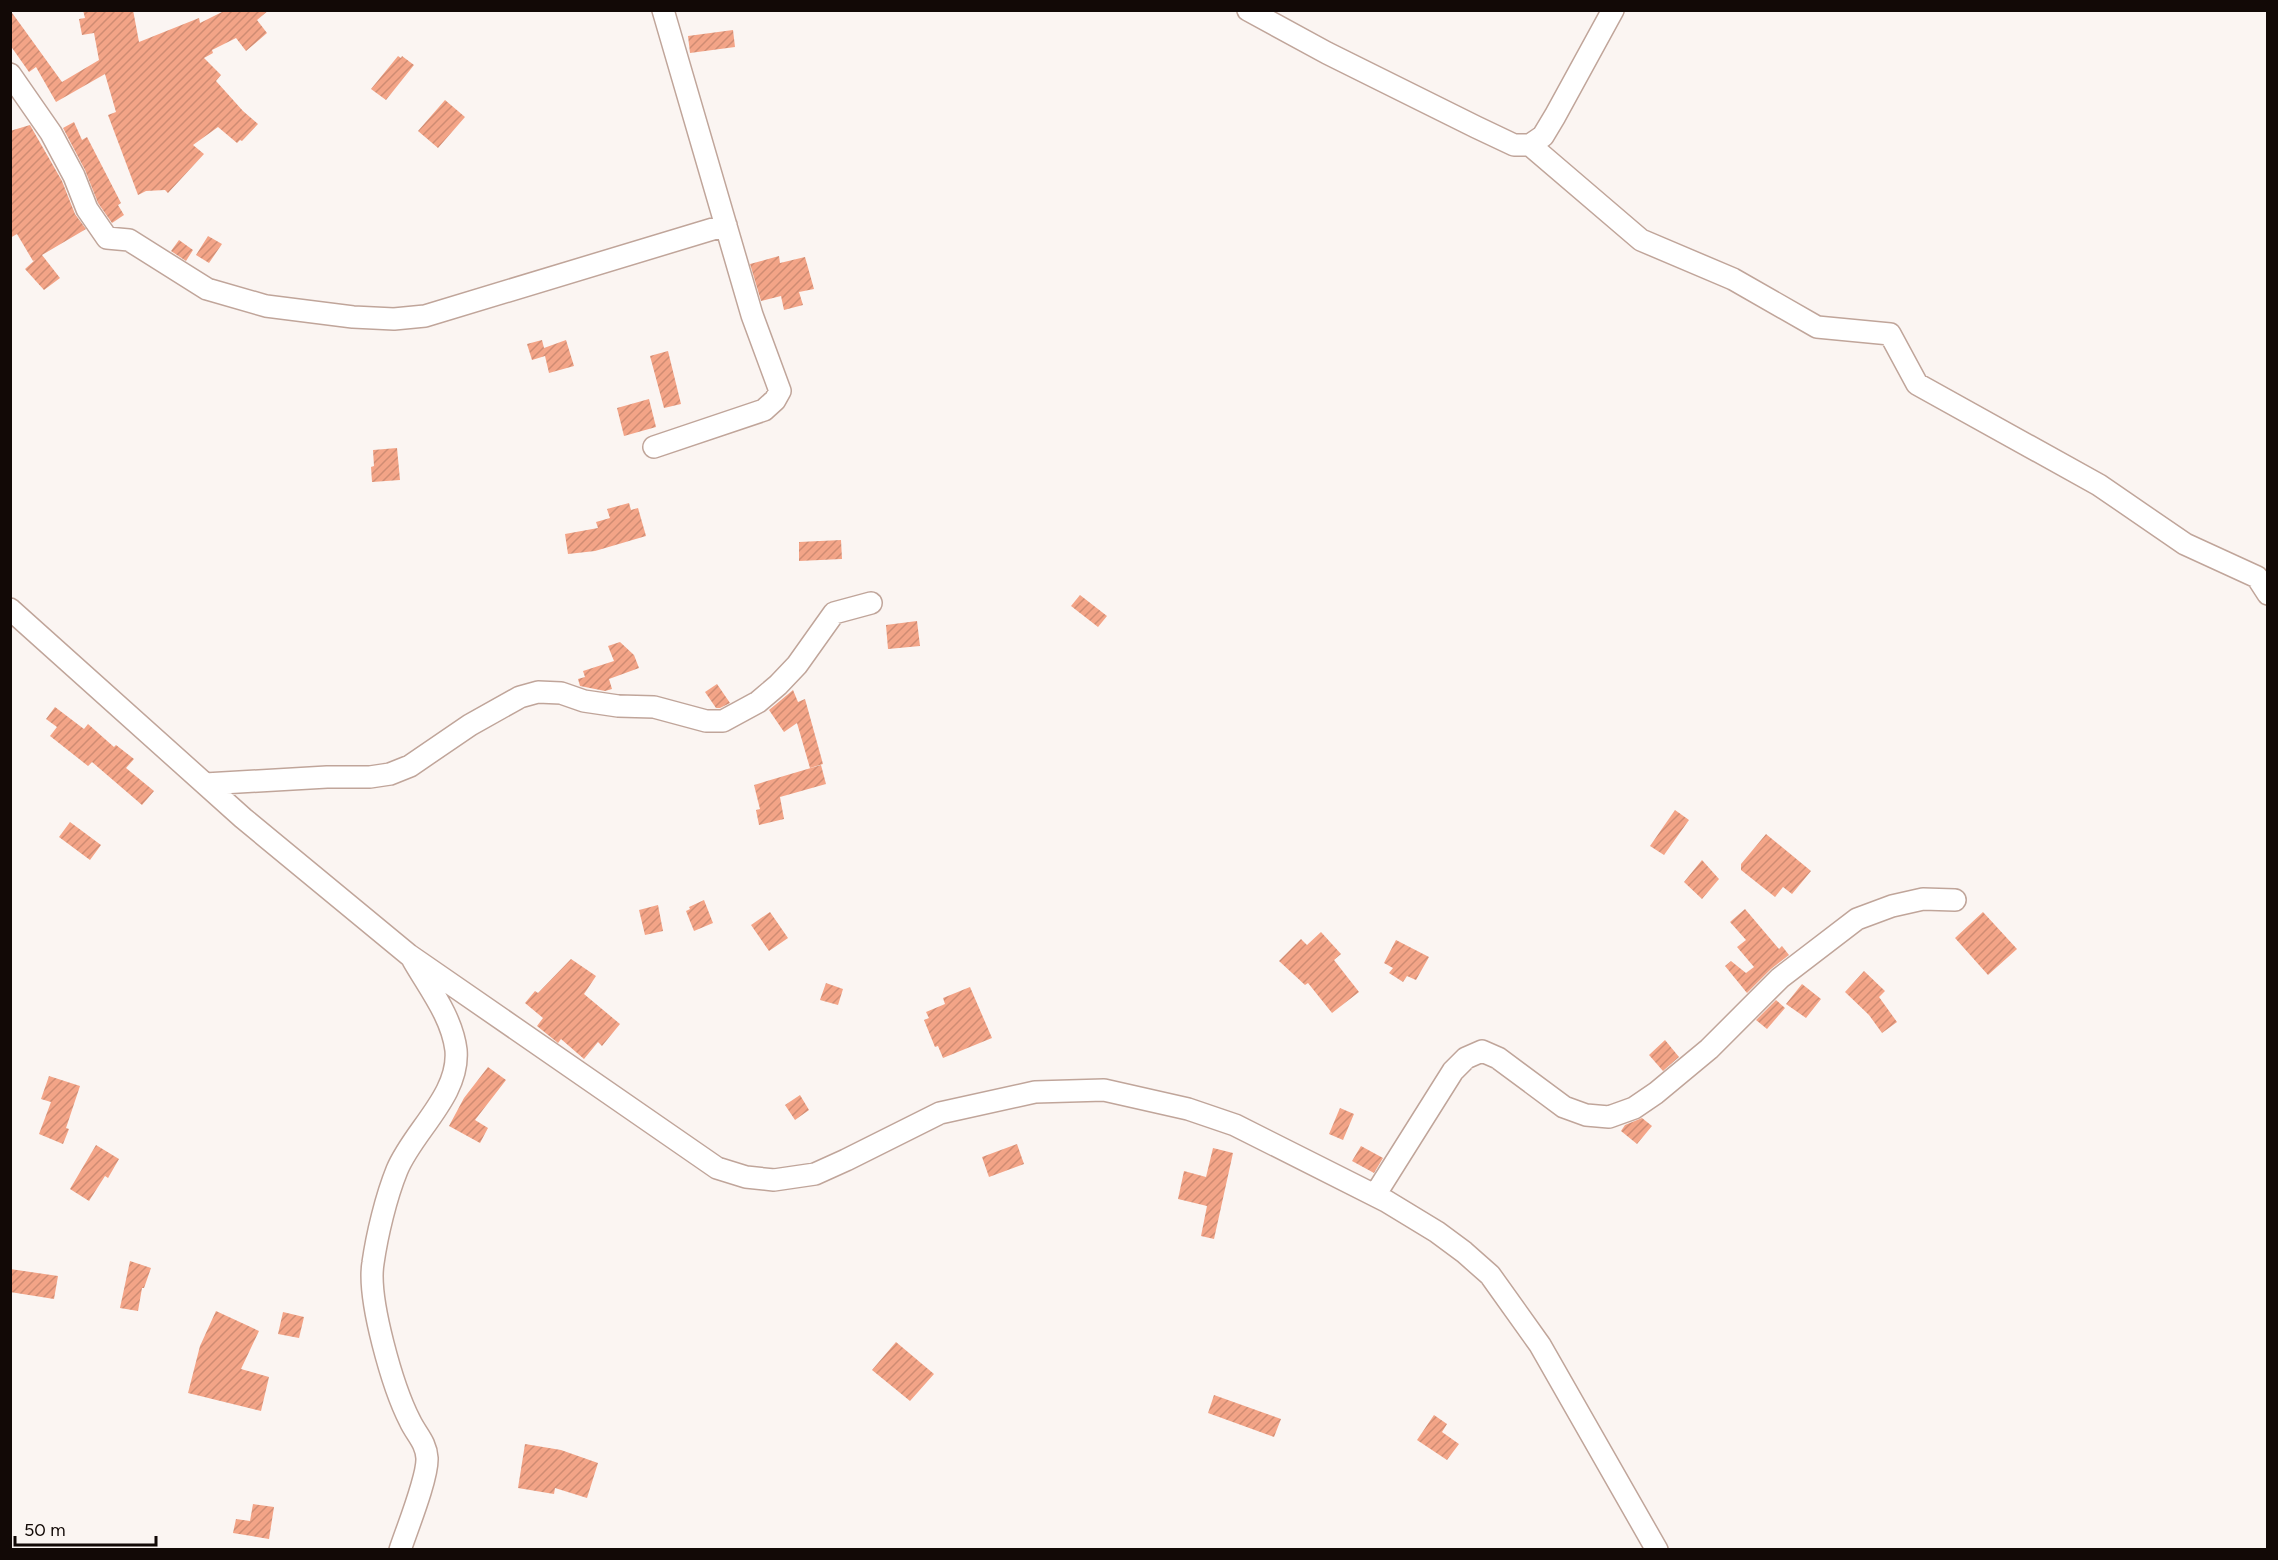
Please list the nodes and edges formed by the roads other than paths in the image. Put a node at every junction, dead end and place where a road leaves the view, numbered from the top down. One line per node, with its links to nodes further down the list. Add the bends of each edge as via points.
1 (663, 10): 6 (street)
2 (1248, 10): 5 (street, via 1476,127 1514,144)
3 (1613, 10): 5 (street, via 1556,116 1543,136)
4 (10, 74): 6 (street, via 51,134 87,209 107,238 129,240 207,289 266,306 353,317 425,316)
5 (1530, 145): 8 (street, via 1641,240 1732,279 1817,327 1890,334 1917,384 2099,485 2185,544 2257,577)
6 (726, 225): 7 (street, via 752,315 780,391 764,410)
7 (654, 447)
8 (2268, 594)
9 (871, 603): 11 (street, via 834,614 778,685 758,702 723,721 706,721 654,707 607,704 538,692 520,697 410,766 390,774)
10 (10, 609): 11 (street)
11 (205, 784): 13 (street)
12 (1955, 900): 14 (street, via 1923,899 1857,919 1780,978 1709,1048 1656,1093 1634,1108 1609,1117 1586,1115 1564,1107 1498,1058 1482,1051 1466,1058 1453,1071)
13 (409, 955): 14 (street, via 717,1168 746,1177 774,1180 814,1174 940,1113 1035,1092 1104,1090 1188,1109 1235,1125); 15 (street, via 450,1023 456,1051 453,1081 397,1170 372,1265 376,1319 410,1422 422,1438 427,1459)
14 (1375, 1195): 16 (street, via 1437,1232 1490,1275 1540,1345)
15 (400, 1550)
16 (1658, 1550)

